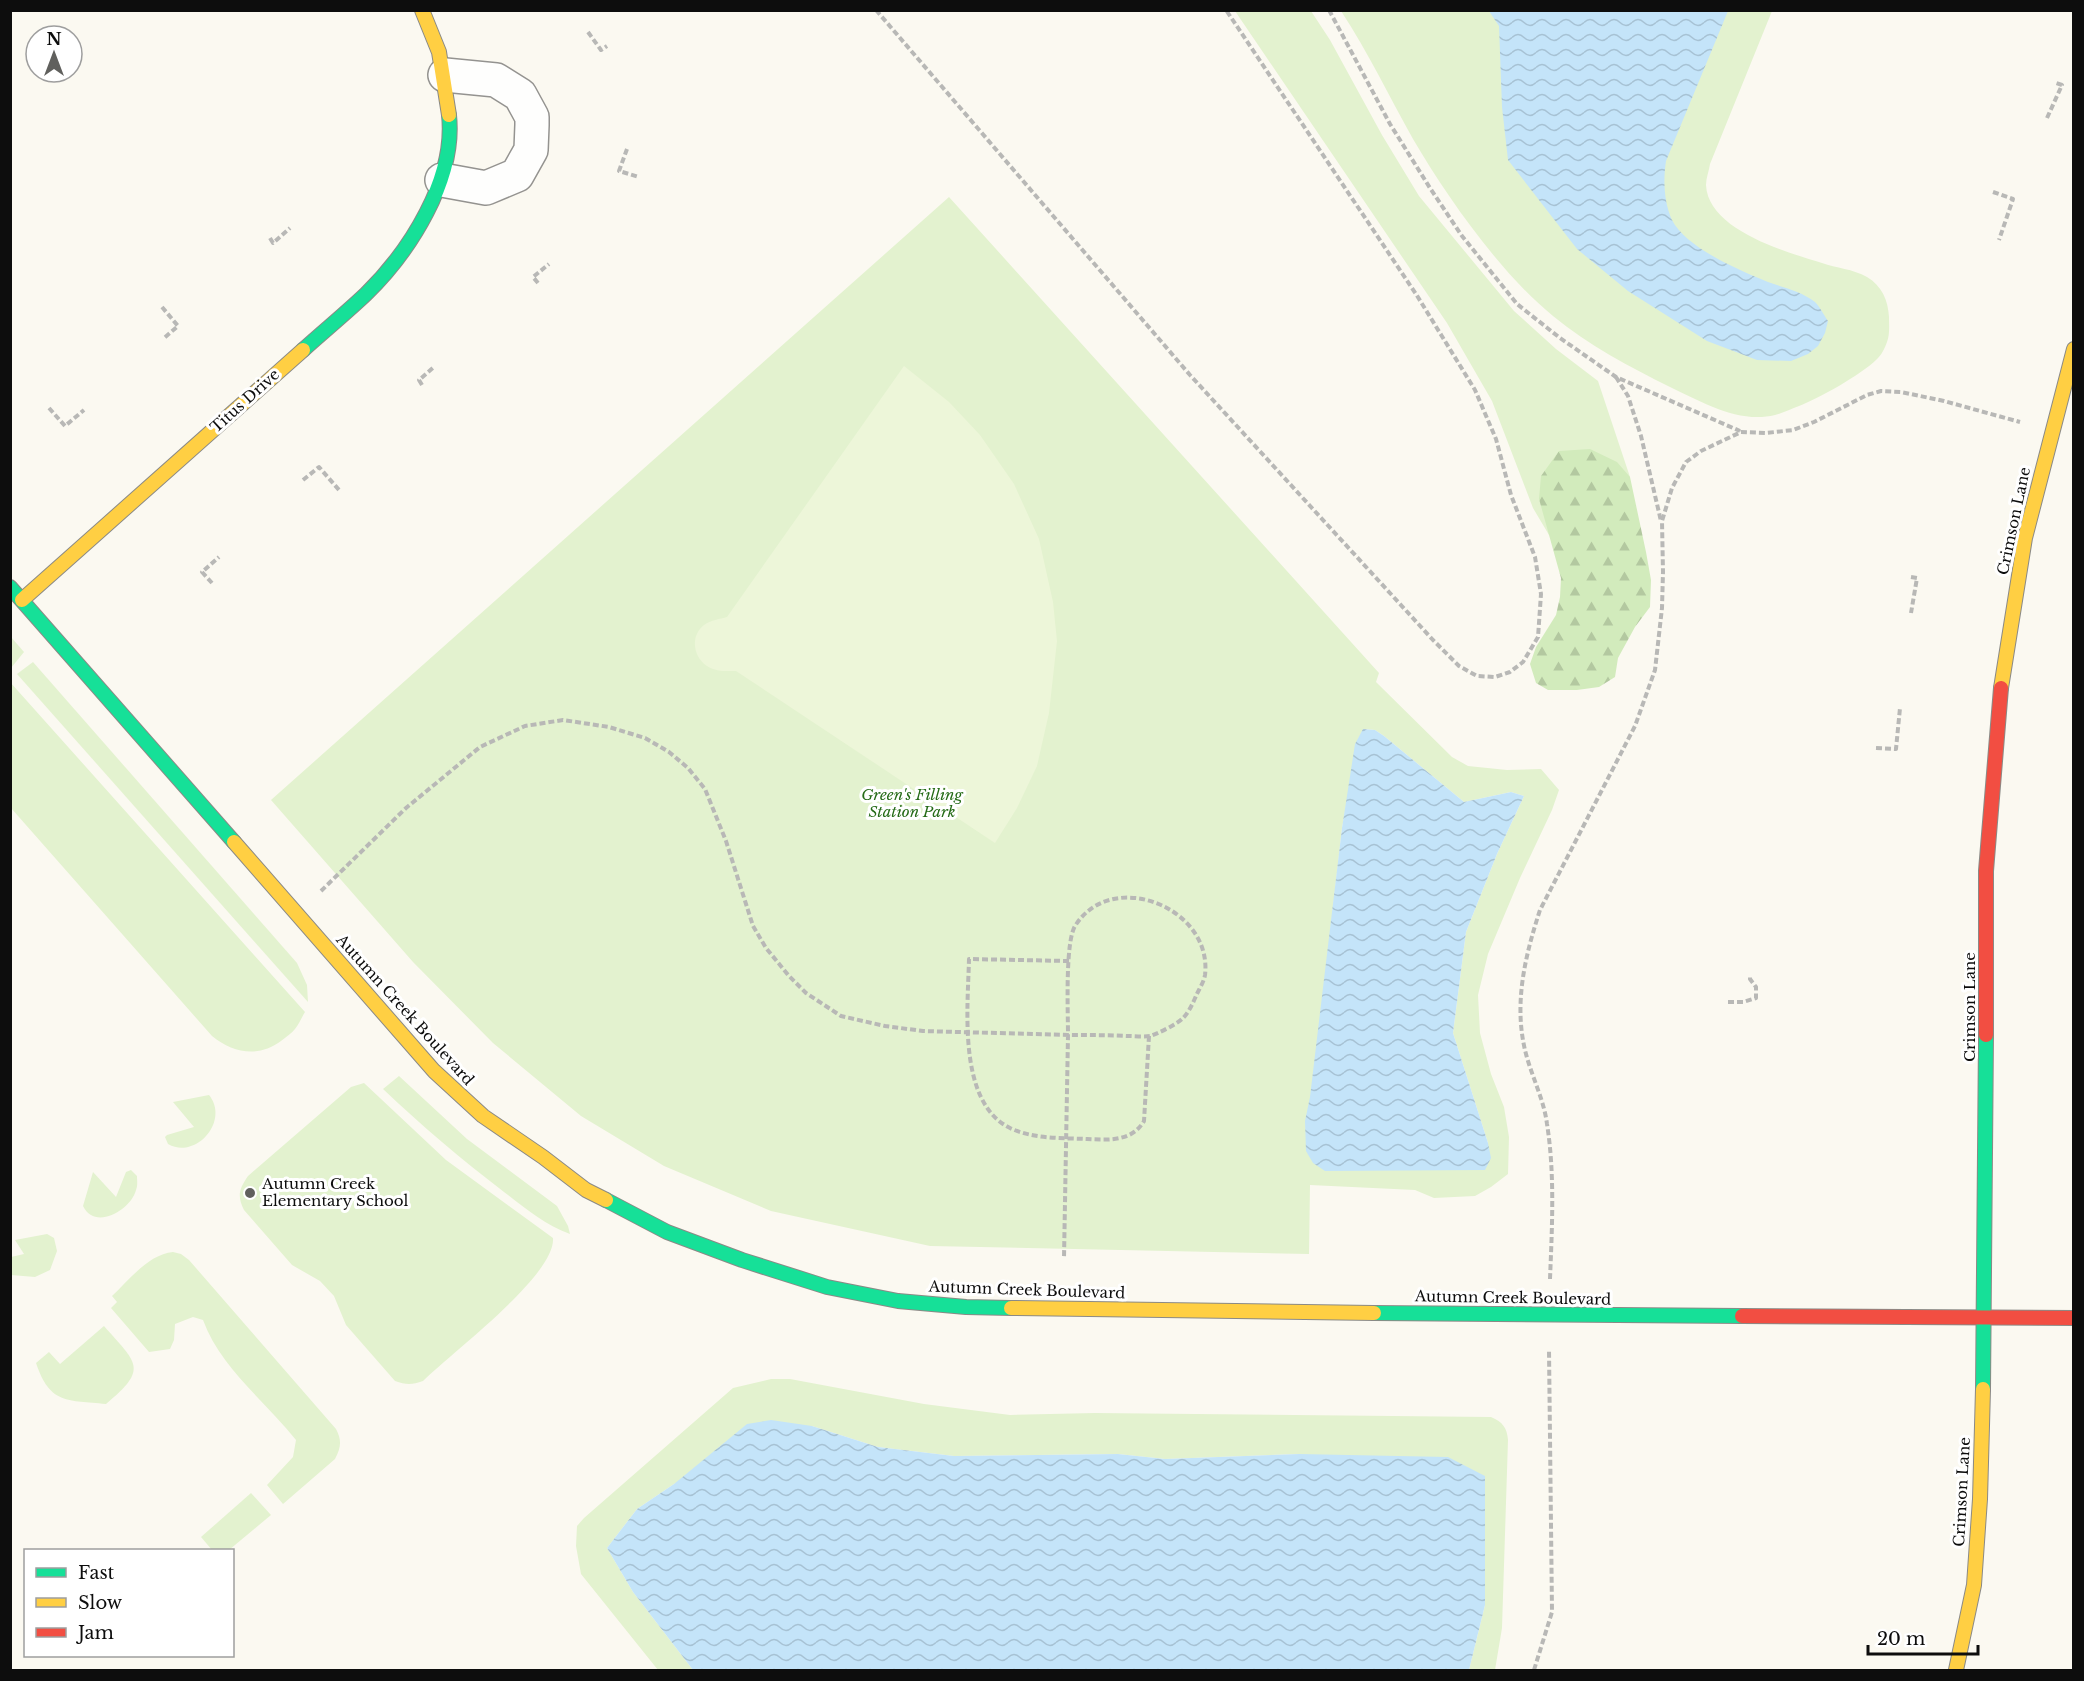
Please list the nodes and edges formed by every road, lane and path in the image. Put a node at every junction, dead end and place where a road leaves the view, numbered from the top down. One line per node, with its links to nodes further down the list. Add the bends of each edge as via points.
1 (422, 10): 7 (street, Titus Drive, via 442,56)
2 (876, 10): 3 (path, via 1190,375 1458,666 1477,676 1495,677 1510,672 1523,662 1538,637 1541,594 1535,557 1511,495 1496,439 1474,390 1416,294)
3 (1226, 10)
4 (1329, 10): 23 (path, via 1390,124 1489,271 1517,304)
5 (588, 32): 6 (path, via 601,50)
6 (607, 46)
7 (445, 75): 12 (street, Titus Drive, via 450,129); 12 (street, via 495,80 520,95 532,125 531,150 517,175 486,188)
8 (2056, 83): 9 (path, via 2062,85)
9 (2047, 118)
10 (627, 149): 11 (path, via 620,171)
11 (639, 177)
12 (442, 180): 36 (street, Titus Drive, via 430,208 398,258 367,292)
13 (1993, 192): 16 (path, via 2013,199)
14 (290, 228): 15 (path, via 273,243)
15 (270, 238)
16 (2000, 240)
17 (549, 264): 18 (path, via 533,277)
18 (538, 283)
19 (162, 307): 20 (path, via 178,326)
20 (163, 339)
21 (2073, 349): 50 (street, Crimson Lane, via 2025,538 2000,698 1986,871)
22 (434, 367): 24 (path, via 419,380)
23 (1616, 377): 28 (path); 31 (path, via 1628,396 1641,436)
24 (422, 385)
25 (49, 408): 26 (path, via 65,426)
26 (84, 410)
27 (2025, 424): 28 (path, via 1944,401 1881,391 1793,430)
28 (1741, 432): 31 (path, via 1686,462 1672,488)
29 (303, 480): 30 (path, via 319,467)
30 (339, 490)
31 (1662, 521): 49 (path, via 1662,608 1655,670 1635,726 1540,910 1522,980 1521,1021 1526,1052 1547,1123 1551,1168)
32 (219, 557): 34 (path, via 202,572)
33 (1911, 577): 37 (path, via 1917,578)
34 (213, 584)
35 (10, 587): 36 (street, Autumn Creek Boulevard)
36 (22, 600): 50 (street, Autumn Creek Boulevard, via 434,1071 483,1116 586,1190 668,1232 742,1260 827,1287 898,1301 966,1307)
37 (1911, 613)
38 (1900, 708): 39 (path, via 1896,749)
39 (1876, 747)
40 (316, 896): 44 (path, via 406,808 480,747 525,726 563,720 609,727 645,738 669,752 705,789 753,926 766,948 806,993 841,1016 923,1031)
41 (1069, 961): 44 (path, via 969,958); 45 (path); 46 (path, via 1074,928 1088,910 1110,899 1134,897 1162,904 1180,917 1195,932 1205,957 1205,977 1183,1019)
42 (1750, 975): 43 (path, via 1756,998)
43 (1728, 1002)
44 (968, 1032): 45 (path); 47 (path, via 975,1087 989,1111 1009,1128)
45 (1068, 1035): 46 (path); 47 (path)
46 (1149, 1036): 47 (path, via 1144,1121 1139,1129 1125,1137)
47 (1066, 1138): 48 (path)
48 (1064, 1258)
49 (1550, 1288)
50 (1985, 1318): 51 (street, Autumn Creek Boulevard); 54 (street, Crimson Lane, via 1974,1586)
51 (2073, 1318)
52 (1549, 1343): 53 (path, via 1552,1612)
53 (1534, 1671)
54 (1956, 1671)

